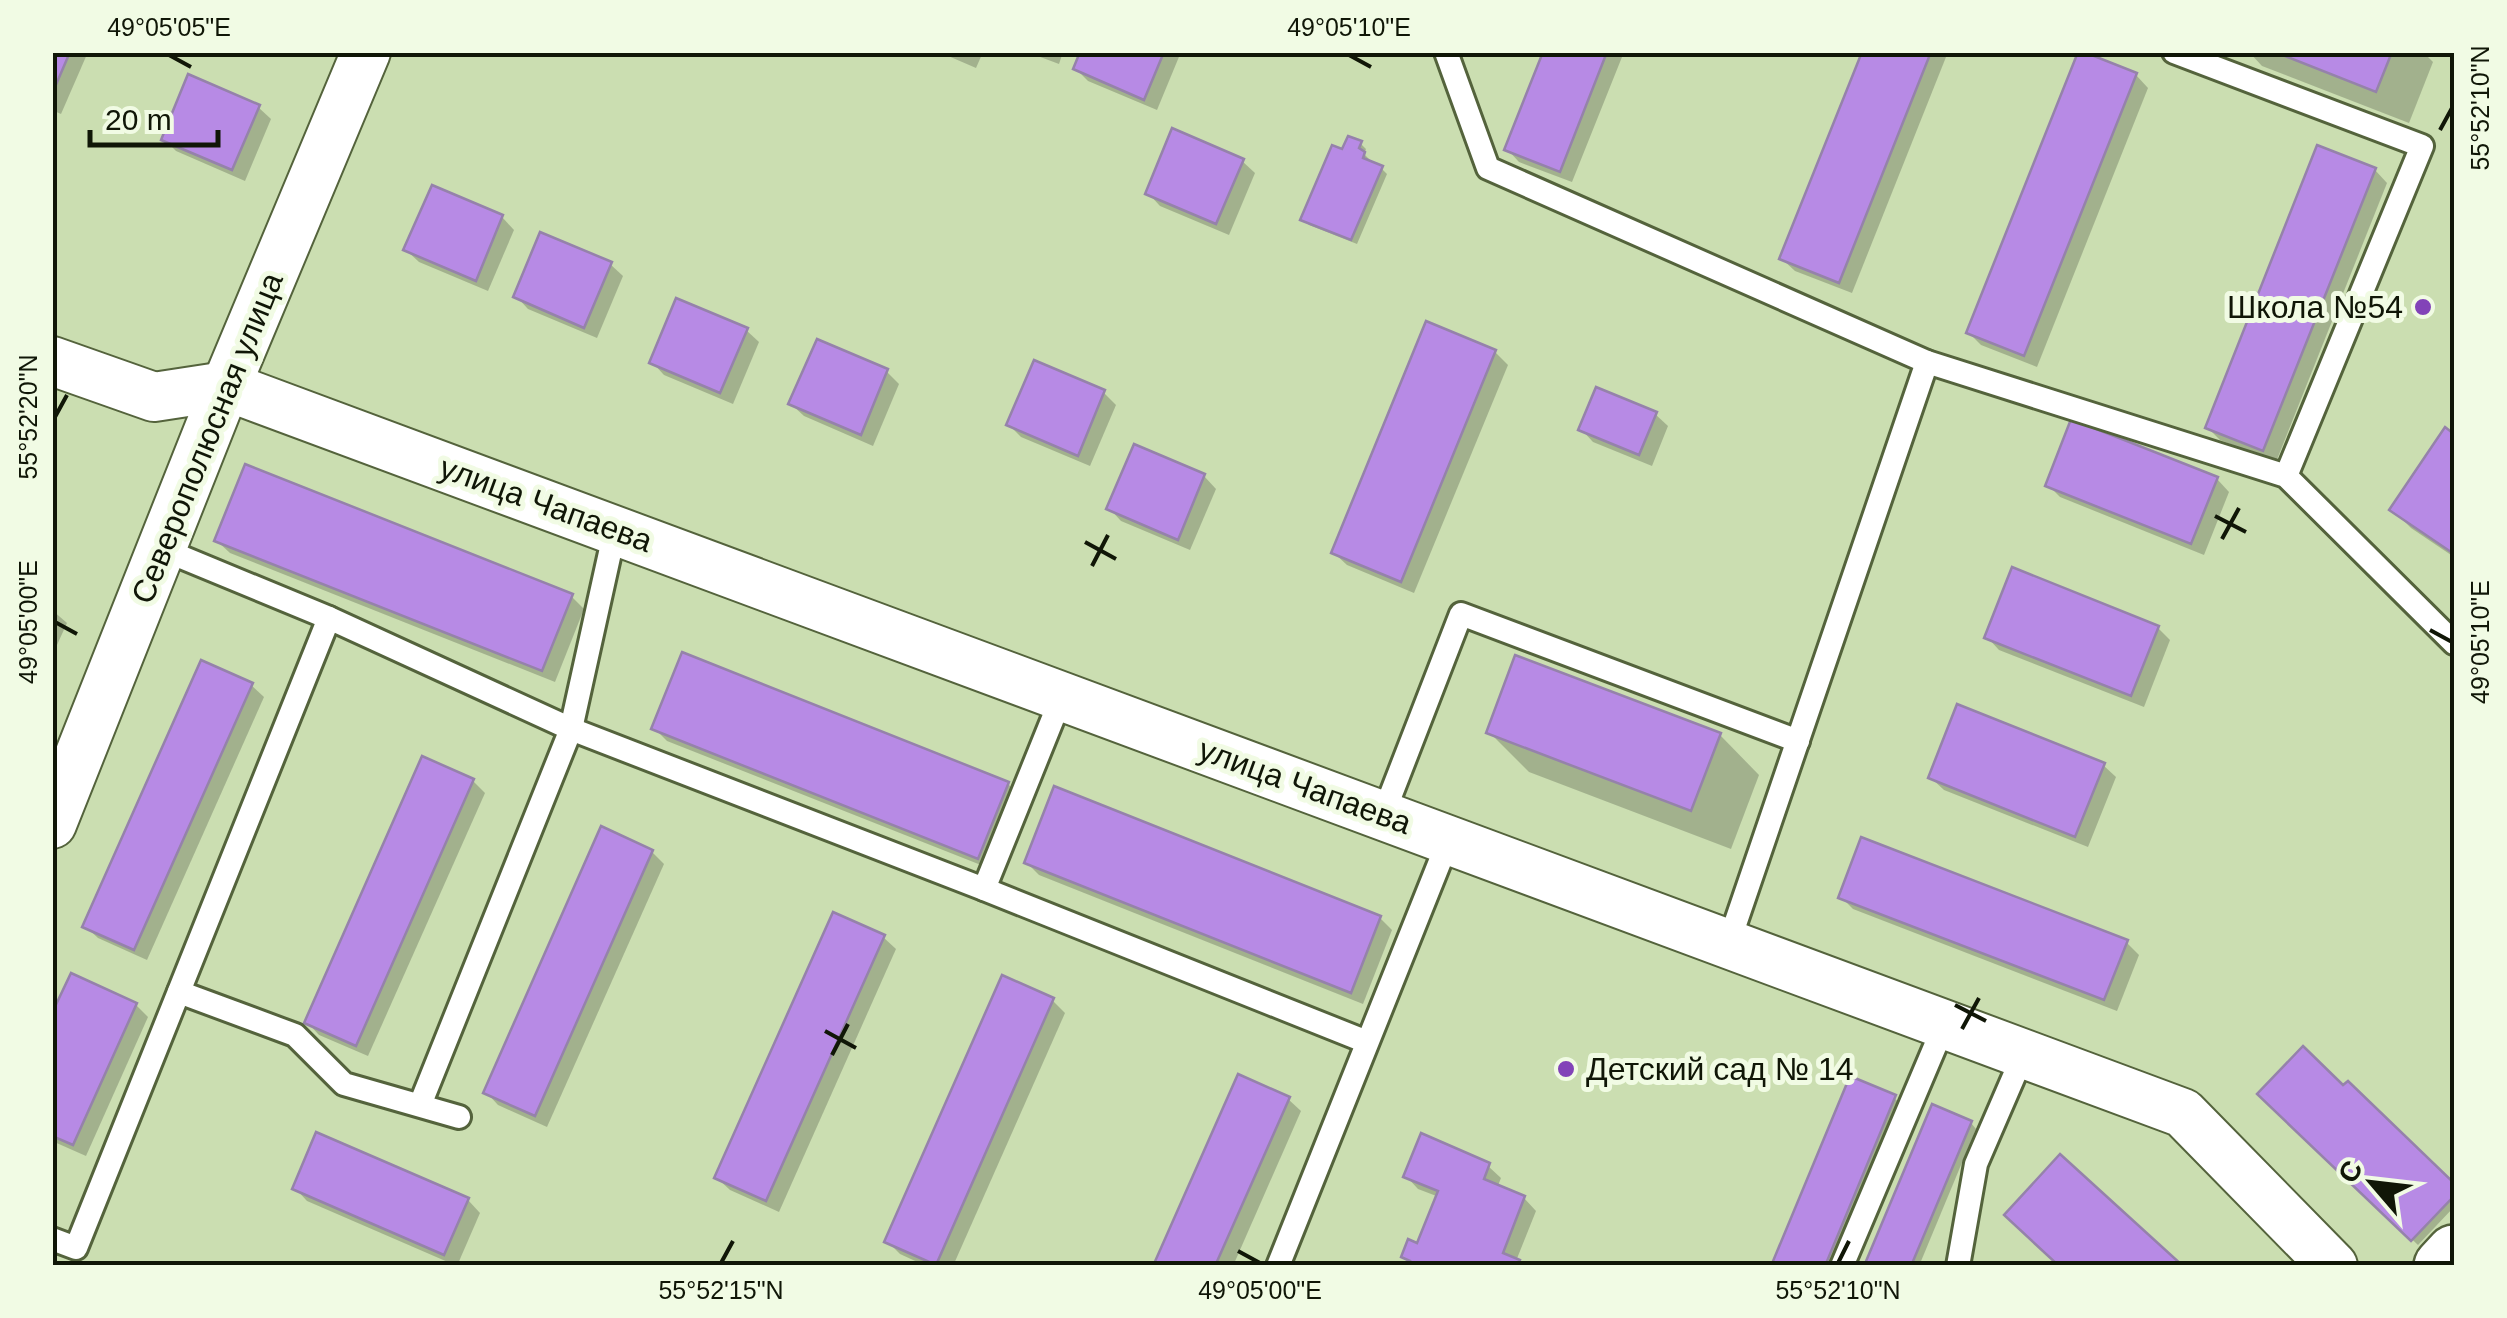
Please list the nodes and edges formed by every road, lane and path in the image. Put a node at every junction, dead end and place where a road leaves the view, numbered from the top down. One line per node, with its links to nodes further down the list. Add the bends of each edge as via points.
1 (366, 52): 6 (street, Северополюсная улица)
2 (1446, 52): 5 (lane, via 1488,168)
3 (2174, 52): 7 (lane, via 2422,146)
4 (52, 361): 6 (street, via 154,397)
5 (1928, 362): 7 (lane); 14 (lane)
6 (226, 386): 8 (street, улица Чапаева); 9 (street, Северополюсная улица)
7 (2286, 476): 11 (lane)
8 (615, 530): 12 (street, улица Чапаева); 13 (lane)
9 (162, 549): 10 (lane); 16 (street, Северополюсная улица)
10 (329, 618): 13 (lane); 20 (lane)
11 (2454, 644)
12 (1062, 696): 15 (street, улица Чапаева); 18 (lane)
13 (571, 729): 18 (lane); 24 (lane)
14 (1798, 740): 15 (lane, via 1461,614); 19 (lane)
15 (1384, 815): 17 (street, улица Чапаева)
16 (52, 824)
17 (1449, 839): 19 (street, улица Чапаева); 22 (lane)
18 (984, 889): 22 (lane)
19 (1729, 942): 21 (street, улица Чапаева)
20 (179, 992): 24 (lane, via 295,1035 344,1084); 26 (lane, via 76,1248)
21 (1944, 1023): 23 (street, улица Чапаева); 29 (lane)
22 (1367, 1042): 28 (lane)
23 (2024, 1053): 30 (lane, via 1976,1164); 31 (street, улица Чапаева, via 2183,1113)
24 (420, 1105): 25 (lane)
25 (460, 1117)
26 (52, 1239)
27 (2454, 1253): 32 (street)
28 (1278, 1266)
29 (1842, 1266)
30 (1958, 1266)
31 (2333, 1266)
32 (2442, 1266)

